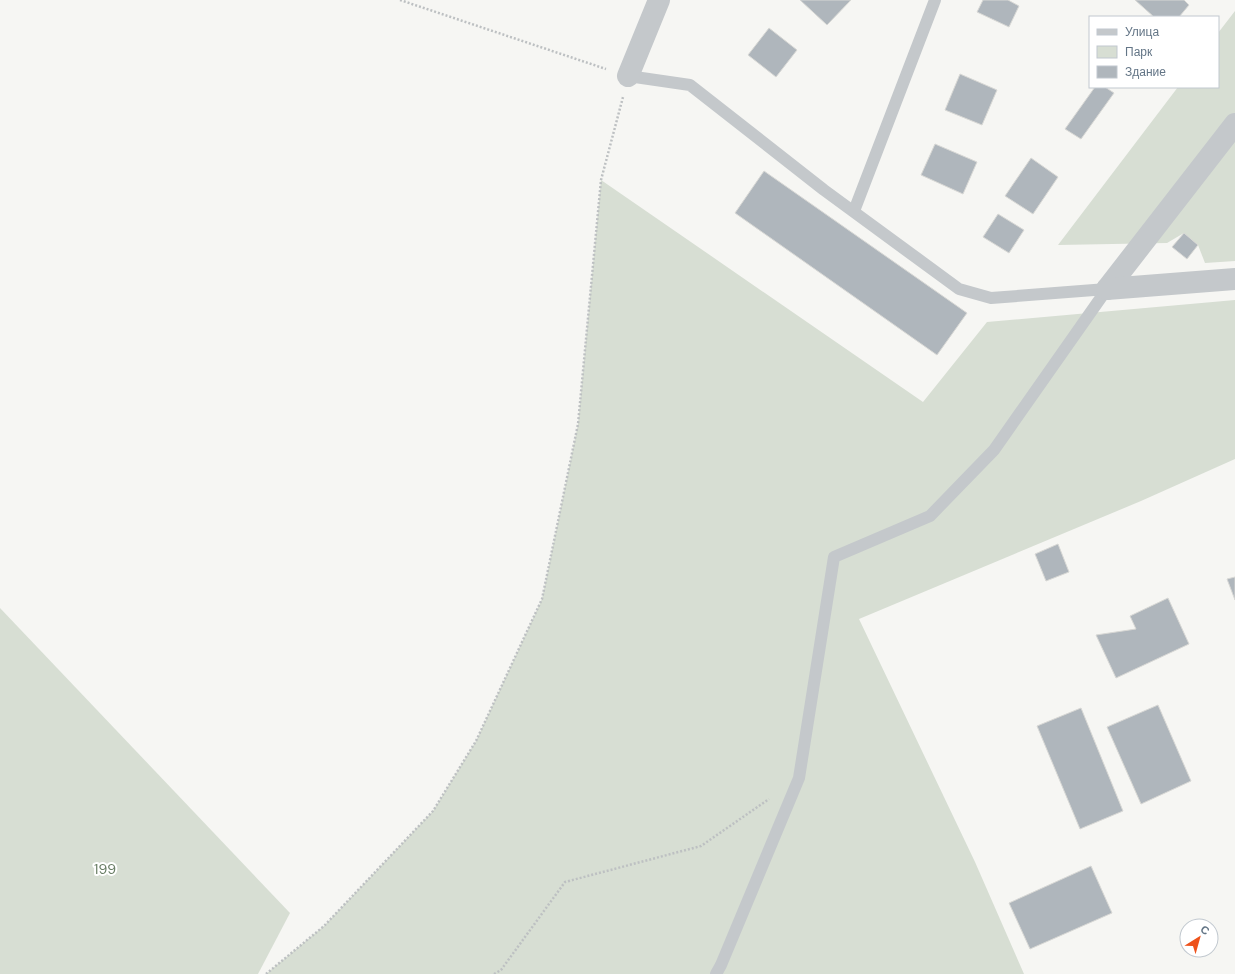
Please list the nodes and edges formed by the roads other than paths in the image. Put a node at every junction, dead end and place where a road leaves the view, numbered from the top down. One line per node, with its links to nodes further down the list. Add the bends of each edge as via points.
1 (659, 0): 3 (street)
2 (935, 0): 5 (lane)
3 (628, 76): 5 (lane, via 690,85)
4 (1235, 124): 7 (street)
5 (854, 211): 7 (lane, via 960,288 991,298)
6 (1235, 279): 7 (street)
7 (1107, 289): 8 (lane, via 994,450 930,516 834,557 799,778)
8 (716, 974)

